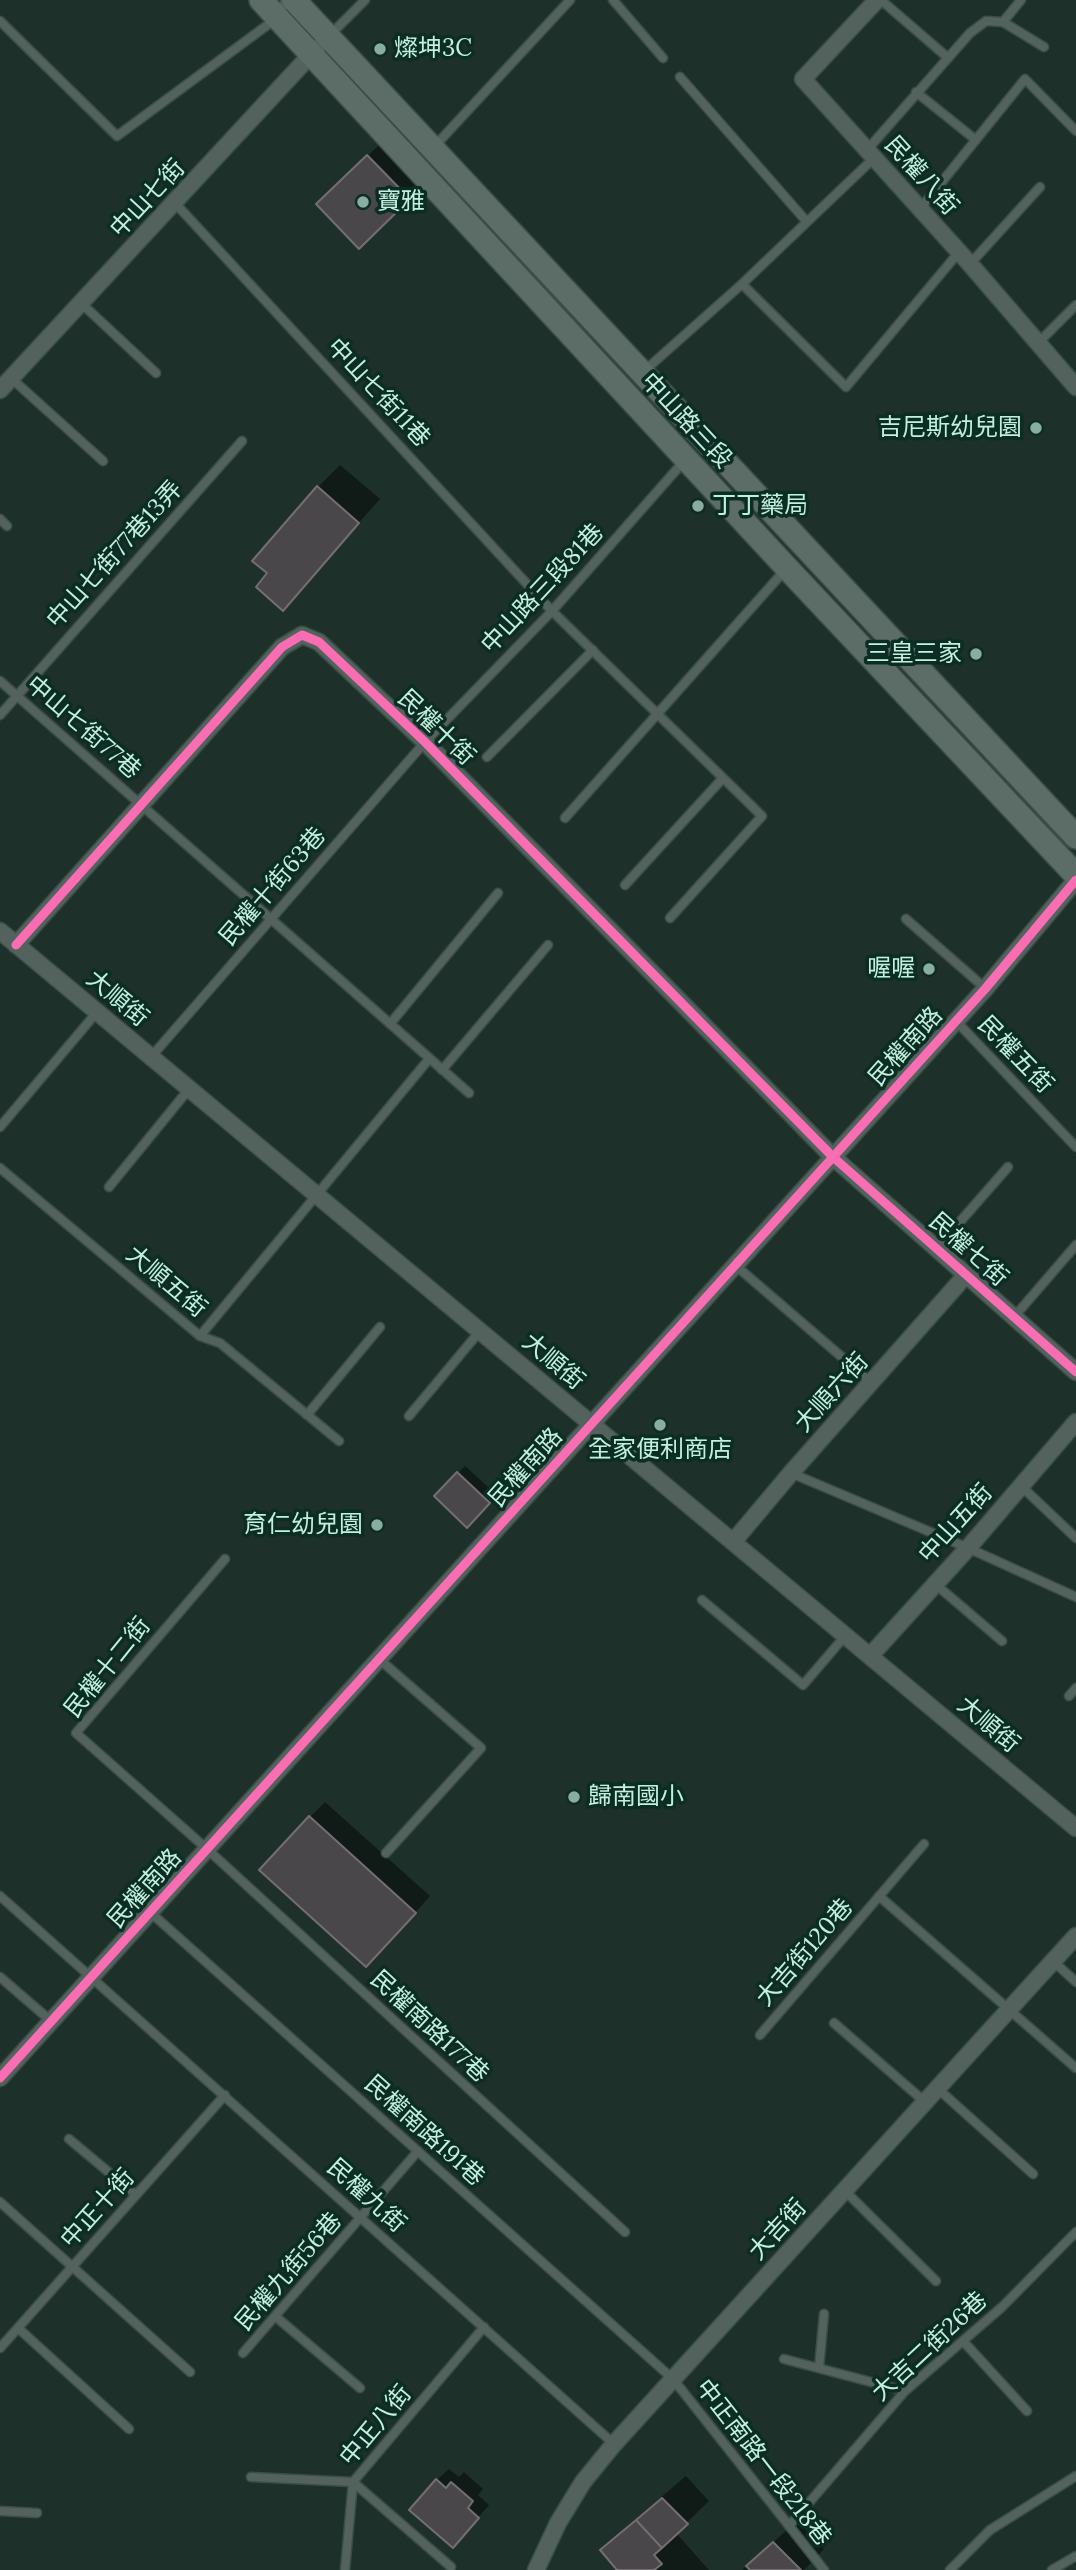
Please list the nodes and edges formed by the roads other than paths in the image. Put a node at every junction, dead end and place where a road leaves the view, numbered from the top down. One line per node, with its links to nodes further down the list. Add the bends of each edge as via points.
1 (261, 0): 8 (main road, 中山路三段)
2 (294, 0): 11 (main road, 中山路三段)
3 (365, 0): 11 (lane)
4 (570, 0): 20 (lane)
5 (613, 0): 15 (lane)
6 (879, 0): 14 (lane); 21 (street, 民權八街, via 803,79)
7 (1021, 0): 10 (lane)
8 (281, 9): 9 (lane, via 117,136); 13 (main road, 中山路三段)
9 (0, 21)
10 (1003, 22): 12 (lane); 14 (lane, via 986,21)
11 (328, 37): 13 (street, 中山七街); 20 (main road, 中山路三段)
12 (1044, 47)
13 (311, 55): 23 (street, 中山七街); 36 (main road, 中山路三段)
14 (947, 57): 17 (lane)
15 (663, 58)
16 (680, 77): 25 (lane)
17 (916, 92): 19 (lane); 21 (lane)
18 (1076, 131): 19 (lane, via 1026,79)
19 (976, 140): 24 (lane)
20 (432, 149): 32 (main road, 中山路三段)
21 (870, 154): 24 (street, 民權八街); 25 (lane)
22 (1040, 187): 26 (lane)
23 (175, 203): 28 (street, 中山七街); 41 (lane, 中山七街11巷)
24 (920, 209): 26 (street, 民權八街)
25 (807, 222): 27 (lane)
26 (964, 258): 27 (lane, via 846,387); 30 (street, 民權八街)
27 (743, 284): 32 (lane)
28 (81, 303): 31 (lane); 33 (street, 中山七街)
29 (1076, 305): 30 (lane)
30 (1038, 343): 34 (street, 民權八街)
31 (156, 373)
32 (642, 373): 52 (main road, 中山路三段)
33 (6, 384): 37 (lane)
34 (1076, 387)
35 (242, 441): 44 (lane, 中山七街77巷13弄)
36 (686, 459): 40 (main road, 中山路三段); 41 (lane, 中山路三段81巷)
37 (103, 461)
38 (0, 519): 39 (lane)
39 (7, 526)
40 (787, 568): 46 (lane); 53 (main road, 中山路三段)
41 (552, 611): 42 (lane, 中山七街11巷); 47 (lane, 中山路三段81巷)
42 (593, 650): 46 (lane, 中山七街11巷); 48 (lane)
43 (0, 681): 44 (lane, 中山七街77巷)
44 (16, 695): 45 (lane, 中山七街77巷13弄); 50 (lane, 中山七街77巷)
45 (0, 715)
46 (659, 715): 49 (lane, 中山七街11巷); 51 (lane)
47 (425, 742): 50 (street, 民權十街, via 318,642 302,635 282,647); 57 (lane, 民權十街63巷); 72 (street, 民權十街)
48 (486, 757)
49 (723, 778): 54 (lane); 56 (lane, 中山七街11巷, via 762,816)
50 (140, 804): 57 (lane, 中山七街77巷); 59 (street, 民權十街)
51 (565, 818)
52 (1076, 837)
53 (1076, 877): 61 (street, 民權南路)
54 (625, 885)
55 (498, 893): 64 (lane)
56 (670, 918)
57 (270, 919): 64 (lane, 中山七街77巷); 65 (lane, 民權十街63巷)
58 (905, 919): 61 (lane)
59 (6, 939): 62 (street, 大順街)
60 (548, 945): 67 (lane)
61 (985, 989): 63 (street, 民權南路)
62 (97, 1012): 65 (street, 大順街); 70 (lane)
63 (956, 1021): 71 (lane, 民權五街); 72 (street, 民權南路)
64 (390, 1024): 66 (lane, 中山七街77巷)
65 (151, 1057): 68 (street, 大順街)
66 (429, 1059): 67 (lane, 中山七街77巷); 76 (lane, 大順五街)
67 (442, 1070): 69 (lane, 中山七街77巷)
68 (189, 1089): 75 (lane); 76 (street, 大順街)
69 (469, 1093)
70 (0, 1127)
71 (1076, 1147)
72 (834, 1157): 78 (street, 民權七街); 79 (street, 民權南路)
73 (1008, 1167): 78 (lane)
74 (0, 1168): 84 (lane, 大順五街)
75 (108, 1187)
76 (317, 1196): 83 (street, 大順街); 84 (lane, 大順五街)
77 (1076, 1245): 81 (lane)
78 (937, 1248): 80 (street, 民權七街)
79 (735, 1265): 86 (lane); 90 (street, 民權南路)
80 (966, 1275): 81 (street, 民權七街); 86 (street, 大順六街)
81 (1014, 1317): 85 (street, 民權七街)
82 (380, 1327): 87 (lane)
83 (480, 1331): 88 (lane); 90 (street, 大順街)
84 (200, 1336): 87 (lane, via 220,1343)
85 (1076, 1372)
86 (872, 1383): 92 (street, 大順六街)
87 (307, 1415): 91 (lane)
88 (409, 1416)
89 (1076, 1422): 93 (street, 中山五街)
90 (591, 1424): 95 (street, 大順街); 104 (street, 民權南路)
91 (339, 1441)
92 (791, 1473): 95 (street, 大順六街); 96 (lane)
93 (1020, 1485): 94 (lane); 96 (street, 中山五街)
94 (1076, 1538)
95 (733, 1542): 101 (street, 大順街)
96 (968, 1548): 98 (street, 中山五街); 99 (lane)
97 (225, 1559): 109 (lane, 民權十二街, via 76,1733)
98 (933, 1583): 102 (lane); 103 (street, 中山五街)
99 (1076, 1597)
100 (702, 1600): 101 (lane, via 803,1685)
101 (845, 1636): 103 (street, 大順街)
102 (1002, 1641)
103 (870, 1656): 107 (street, 大順街)
104 (379, 1659): 109 (street, 民權南路); 110 (lane, via 481,1748)
105 (1076, 1688): 106 (lane)
106 (1069, 1696)
107 (1076, 1828)
108 (924, 1844): 112 (lane, 大吉街120巷)
109 (207, 1849): 113 (street, 民權南路); 135 (lane, 民權南路177巷)
110 (386, 1853)
111 (0, 1896): 116 (lane, 民權九街)
112 (879, 1896): 119 (lane, 大吉街120巷); 122 (lane, 大吉街120巷)
113 (150, 1912): 116 (street, 民權南路); 129 (lane, 民權南路191巷)
114 (1076, 1936): 115 (street, 大吉街)
115 (1053, 1961): 118 (lane); 119 (street, 大吉街)
116 (92, 1976): 120 (street, 民權南路); 126 (lane, 民權九街)
117 (0, 1978): 120 (lane)
118 (1076, 1982)
119 (1009, 2009): 123 (lane, 大吉街120巷); 125 (street, 大吉街)
120 (51, 2021): 124 (street, 民權南路)
121 (834, 2023): 127 (lane)
122 (760, 2035)
123 (1076, 2067)
124 (1, 2074)
125 (937, 2088): 127 (street, 大吉街); 130 (lane)
126 (225, 2095): 132 (lane, 中正十街); 134 (lane, 民權九街)
127 (925, 2102): 131 (street, 大吉街)
128 (69, 2139): 132 (lane)
129 (418, 2151): 134 (lane, 民權九街56巷); 149 (lane, 民權南路191巷)
130 (1033, 2174)
131 (844, 2190): 138 (lane); 149 (street, 大吉街)
132 (136, 2195): 137 (lane, 中正十街)
133 (0, 2202): 137 (lane)
134 (362, 2218): 140 (lane, 民權九街56巷); 141 (lane, 民權九街)
135 (625, 2232)
136 (1076, 2232): 143 (lane, 大吉二街26巷)
137 (74, 2266): 142 (lane, 中正十街); 148 (lane)
138 (936, 2281)
139 (824, 2314): 147 (lane)
140 (275, 2316): 145 (lane, 民權九街56巷); 150 (lane)
141 (484, 2327): 154 (lane, 民權九街); 157 (lane, 中正八街)
142 (18, 2328): 144 (lane, 中正十街); 153 (lane)
143 (962, 2341): 151 (lane, 大吉二街26巷); 152 (lane)
144 (0, 2348)
145 (243, 2353)
146 (784, 2359): 147 (lane)
147 (818, 2368): 151 (lane)
148 (190, 2372)
149 (673, 2379): 154 (street, 大吉街); 160 (lane, 中正南路一段218巷)
150 (360, 2388)
151 (905, 2391): 160 (lane, 大吉二街26巷)
152 (1027, 2411)
153 (129, 2429)
154 (614, 2444): 164 (street, 大吉街, via 583,2482)
155 (1076, 2476): 166 (lane, via 990,2530)
156 (251, 2477): 157 (lane)
157 (353, 2482): 162 (lane); 163 (lane, 中正八街)
158 (0, 2511): 159 (lane)
159 (37, 2513)
160 (789, 2526): 165 (lane, 中正南路一段218巷)
161 (1076, 2556): 167 (lane)
162 (451, 2567)
163 (345, 2570)
164 (536, 2570)
165 (824, 2570)
166 (950, 2570)
167 (1052, 2570)

